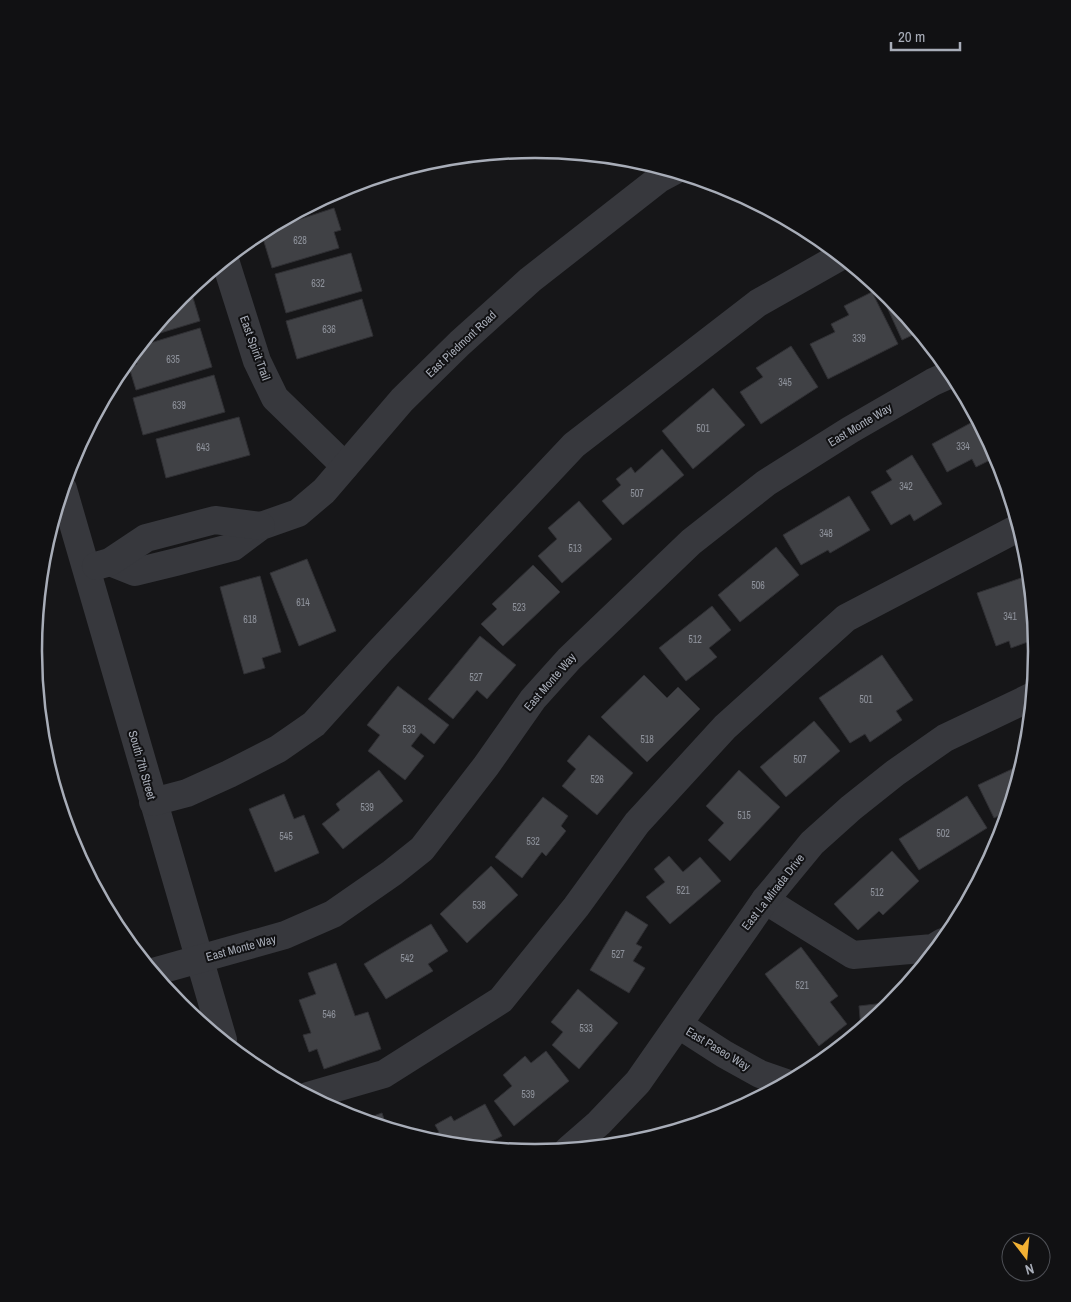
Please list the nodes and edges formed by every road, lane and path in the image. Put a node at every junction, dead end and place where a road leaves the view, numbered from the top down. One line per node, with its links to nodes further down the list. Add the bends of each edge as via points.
1 (665, 176): 5 (street, East Piedmont Road, via 530,280 460,343 402,400)
2 (835, 259): 13 (street, via 758,303 574,444 314,724 278,749 229,774 187,793)
3 (226, 267): 5 (street, East Spirit Trail, via 257,361 275,398)
4 (945, 377): 16 (street, East Monte Way, via 850,430 766,483 691,542 532,699 486,766 422,849 392,873 333,914 285,935)
5 (345, 466): 7 (street, East Piedmont Road, via 324,491 298,513)
6 (67, 498): 11 (street, South 7th Street)
7 (261, 526): 9 (street, East Piedmont Road, via 216,520); 10 (street, East Piedmont Road, via 233,547)
8 (1014, 530): 21 (street, via 846,618 725,727 637,823 576,907 501,1000 384,1074)
9 (167, 533): 10 (street); 11 (street, East Piedmont Road, via 146,538)
10 (176, 562): 11 (street, East Piedmont Road, via 135,572)
11 (98, 566): 13 (street, South 7th Street)
12 (1025, 700): 14 (street, East La Mirada Drive, via 945,738 895,773 812,843)
13 (153, 802): 16 (street, South 7th Street)
14 (765, 900): 15 (street, via 852,955); 18 (street, East La Mirada Drive)
15 (929, 948)
16 (199, 959): 17 (street, East Monte Way); 19 (street, South 7th Street)
17 (160, 970)
18 (679, 1026): 20 (street, East Paseo Way, via 760,1074); 22 (street, East La Mirada Drive, via 638,1082)
19 (220, 1030)
20 (778, 1080)
21 (318, 1093)
22 (577, 1142)

